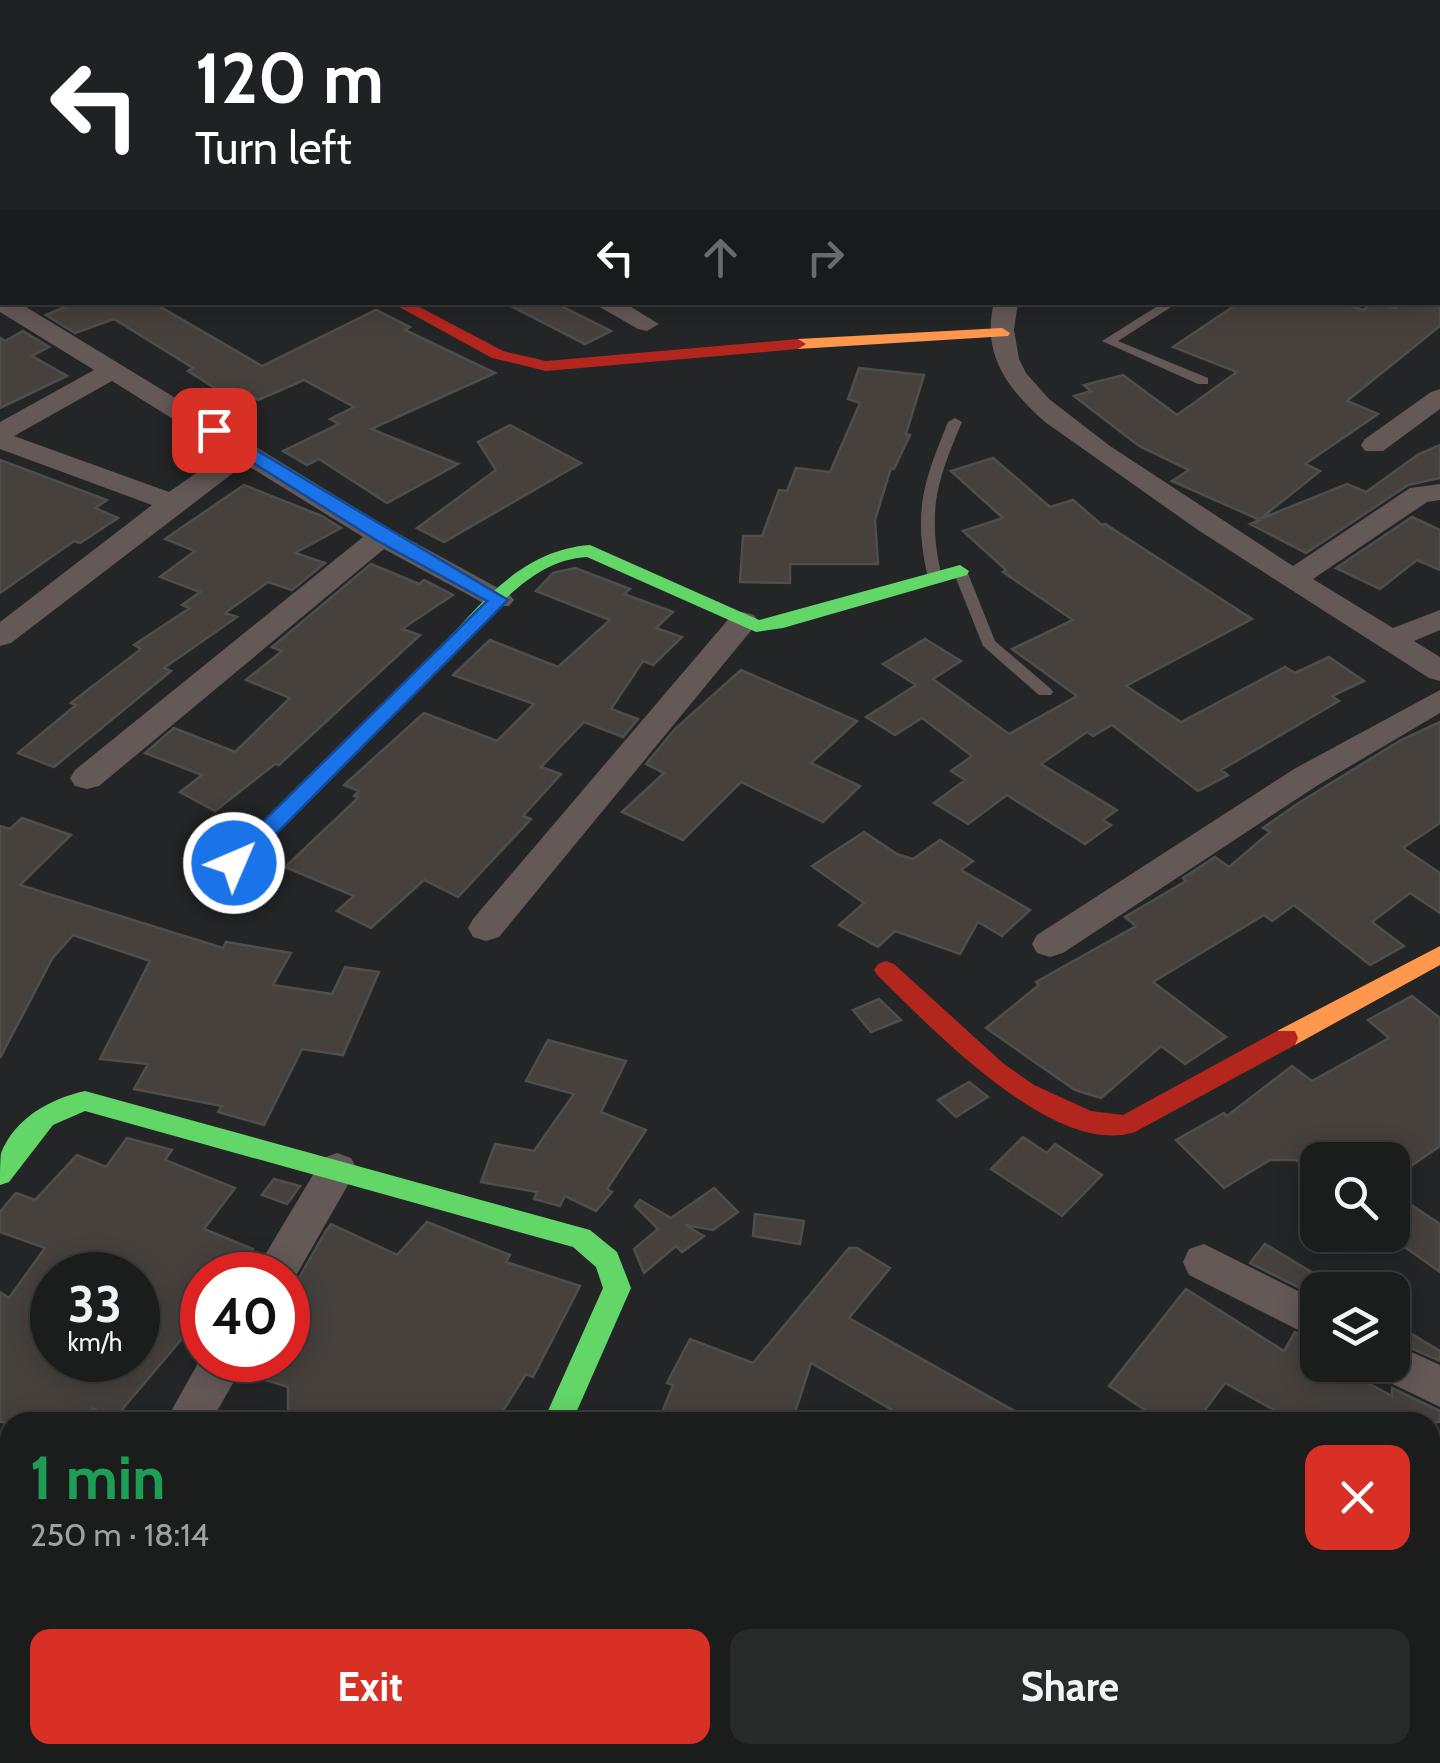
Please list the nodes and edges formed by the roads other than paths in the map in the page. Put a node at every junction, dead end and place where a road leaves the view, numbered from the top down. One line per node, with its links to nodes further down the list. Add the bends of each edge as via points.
1 (5, 305): 6 (street)
2 (403, 305): 9 (street, via 498,355 546,366)
3 (609, 305): 7 (street)
4 (1006, 305): 9 (street)
5 (1169, 305): 11 (lane, via 1108,341)
6 (27, 319): 8 (street); 10 (street)
7 (647, 324)
8 (0, 333)
9 (1002, 334): 22 (street, via 1016,377 1079,435)
10 (112, 371): 14 (street); 16 (street)
11 (1203, 381)
12 (1440, 397): 15 (street)
13 (955, 422): 21 (lane, via 924,513)
14 (0, 436): 18 (street)
15 (1374, 444)
16 (248, 450): 18 (street); 19 (street)
17 (1440, 492): 22 (street, via 1420,494)
18 (172, 503): 26 (street)
19 (382, 536): 23 (street); 31 (street)
20 (960, 571): 21 (street); 29 (lane, via 988,644)
21 (935, 578): 25 (street, via 776,624)
22 (1294, 579): 27 (street)
23 (499, 600): 25 (street, via 537,562 573,549); 32 (street)
24 (1440, 619): 27 (street)
25 (742, 621): 33 (street)
26 (7, 622)
27 (1391, 640): 28 (street)
28 (1440, 671)
29 (1045, 692)
30 (1440, 700): 34 (street, via 1306,777)
31 (87, 778)
32 (208, 889)
33 (486, 928)
34 (1050, 944)
35 (1440, 954): 36 (street, via 1110,1129 1062,1116 1018,1086)
36 (886, 970)
37 (337, 1168): 38 (street, via 85,1102 59,1104 40,1120); 39 (street); 46 (street, via 597,1248 617,1288)
38 (0, 1174)
39 (288, 1252)
40 (1204, 1262): 41 (street)
41 (1300, 1313)
42 (1410, 1371): 44 (street)
43 (211, 1382): 45 (street)
44 (1440, 1387)
45 (194, 1412)
46 (562, 1412)

